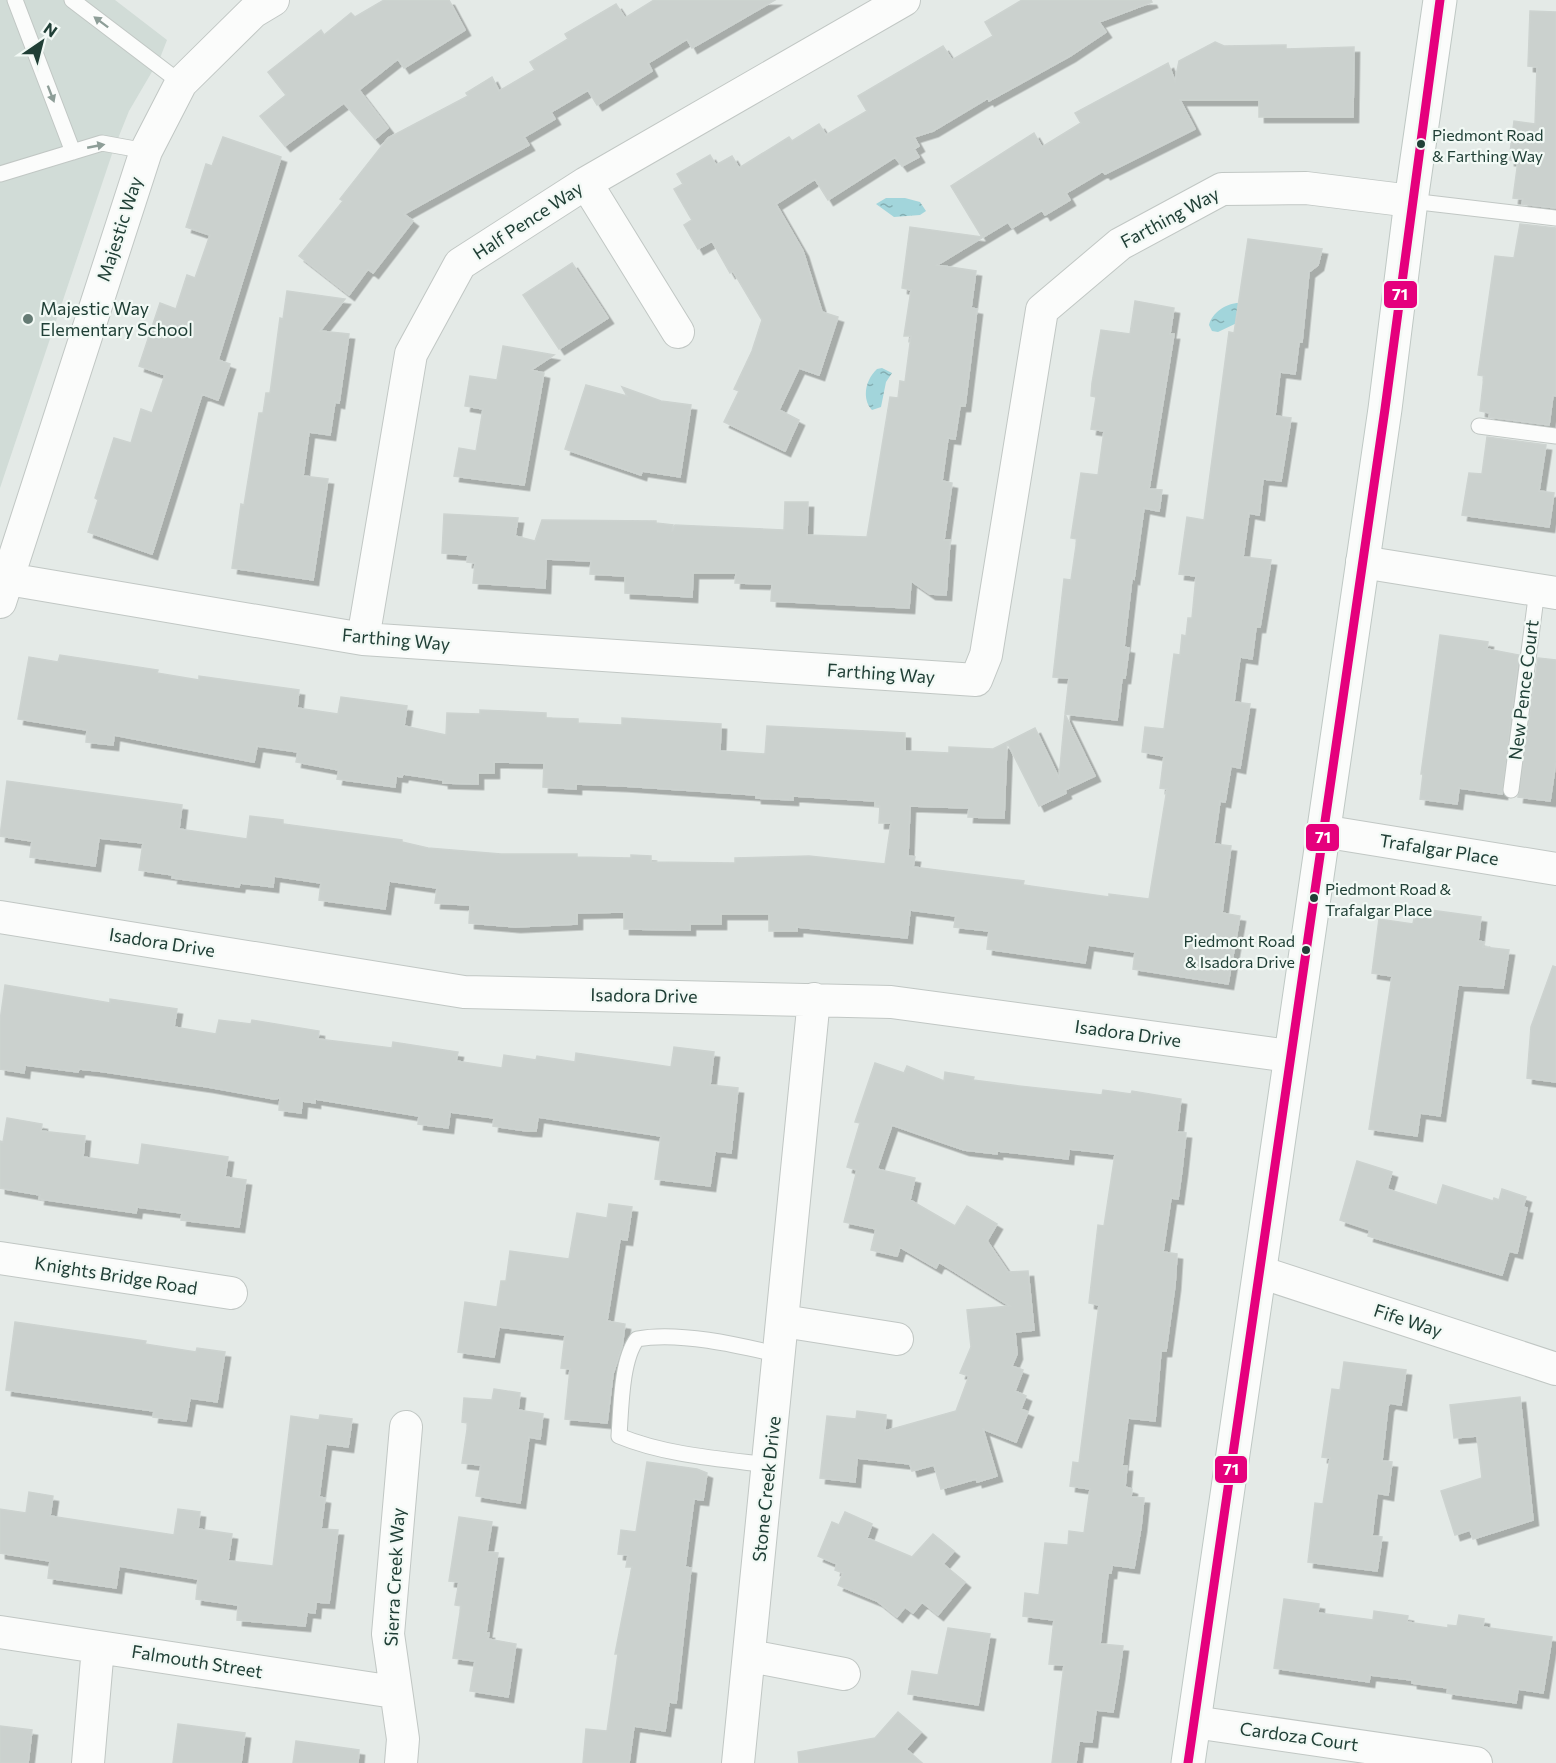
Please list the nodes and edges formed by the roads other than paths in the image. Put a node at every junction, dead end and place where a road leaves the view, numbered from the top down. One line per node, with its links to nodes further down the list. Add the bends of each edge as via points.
1 (15, 0): 8 (lane, one-way to 8)
2 (72, 0): 6 (lane, one-way to 2)
3 (273, 0): 6 (street, Majestic Way, via 253,12)
4 (904, 0): 10 (street, Half Pence Way)
5 (1440, 0): 11 (main road)
6 (181, 83): 7 (street, Majestic Way)
7 (146, 151): 8 (lane, one-way to 7, via 102,143); 17 (street, Majestic Way)
8 (73, 152): 9 (lane)
9 (0, 174)
10 (586, 183): 13 (street); 19 (street, Half Pence Way, via 460,264 411,354)
11 (1411, 201): 12 (lane); 16 (main road); 19 (street, Farthing Way, via 1306,188 1222,189 1120,244 1042,310 986,655 976,680)
12 (1556, 218)
13 (678, 332)
14 (1479, 426): 15 (lane)
15 (1556, 436)
16 (1362, 562): 18 (street); 21 (main road)
17 (4, 590): 19 (street, Farthing Way)
18 (1546, 592): 20 (lane, New Pence Court)
19 (363, 639)
20 (1511, 790)
21 (1322, 831): 22 (street, Trafalgar Place); 25 (main road)
22 (1556, 869)
23 (0, 917): 24 (street, Isadora Drive, via 464,992)
24 (814, 999): 25 (street, Isadora Drive, via 891,1002); 29 (street, Stone Creek Drive)
25 (1290, 1056): 27 (main road)
26 (0, 1258): 28 (street, Knights Bridge Road)
27 (1260, 1272): 32 (street, Fife Way); 40 (main road)
28 (231, 1293)
29 (783, 1321): 30 (street); 31 (street, Stone Creek Drive)
30 (897, 1338)
31 (780, 1355): 34 (street, Stone Creek Drive); 34 (lane, via 716,1343 652,1336 637,1339 628,1350 621,1410 619,1436 632,1442)
32 (1556, 1369)
33 (406, 1427): 39 (street, Sierra Creek Way, via 388,1634)
34 (769, 1465): 37 (street, Stone Creek Drive)
35 (0, 1632): 36 (street, Falmouth Street)
36 (98, 1647): 39 (street, Falmouth Street); 41 (street)
37 (750, 1656): 38 (street); 43 (street, Stone Creek Drive)
38 (844, 1674)
39 (394, 1692): 42 (street, Sierra Creek Way, via 403,1739)
40 (1194, 1722): 44 (main road); 45 (street, Cardoza Court)
41 (88, 1763)
42 (401, 1763)
43 (738, 1763)
44 (1188, 1763)
45 (1476, 1763)

